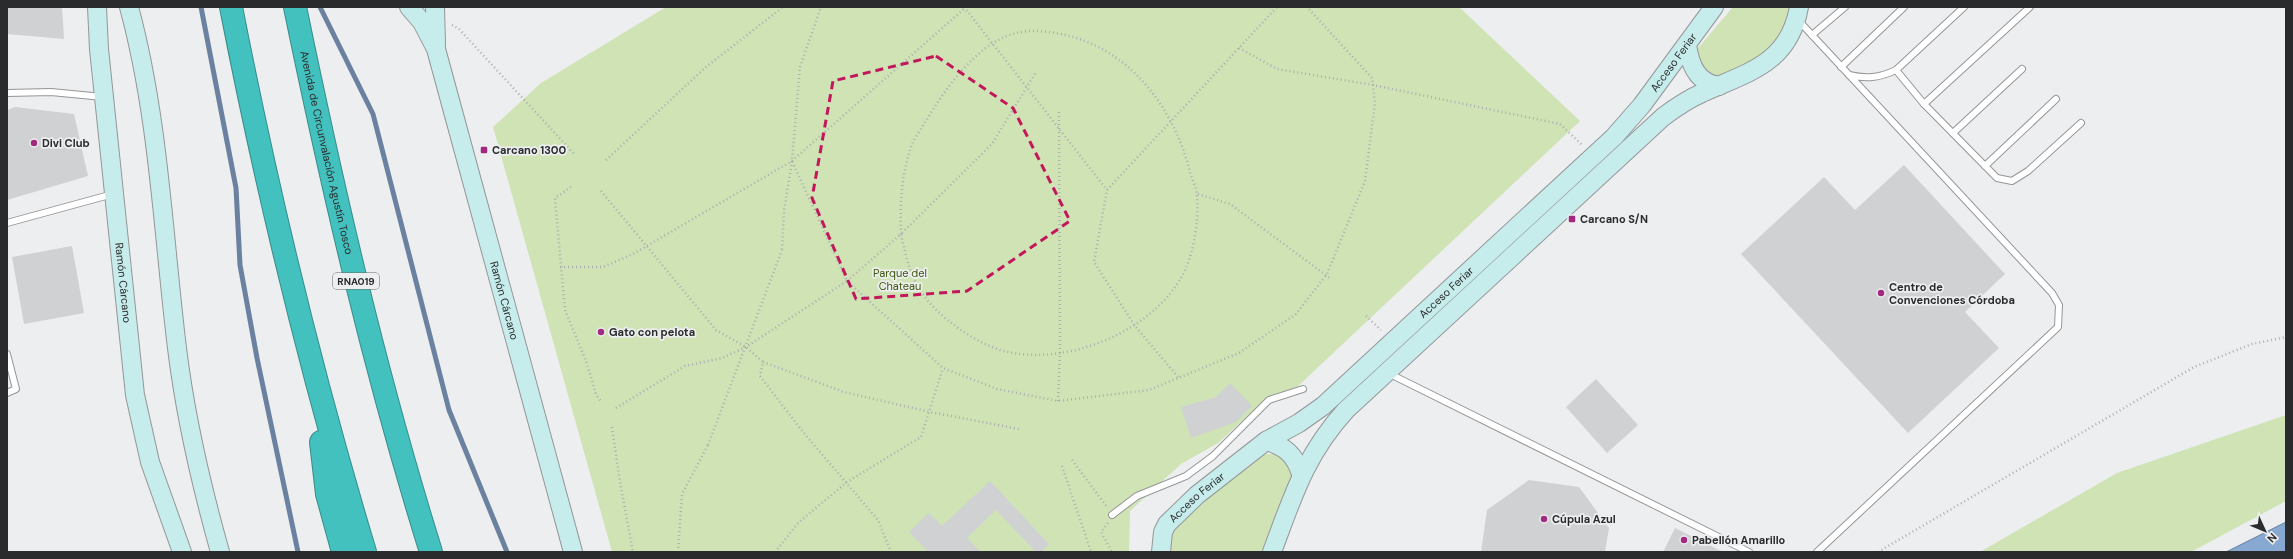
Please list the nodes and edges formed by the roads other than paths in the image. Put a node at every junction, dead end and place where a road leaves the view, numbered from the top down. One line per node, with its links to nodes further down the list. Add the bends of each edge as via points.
1 (97, 7): 22 (main road, Ramón Cárcano)
2 (129, 7): 40 (main road, via 142,56 156,147 177,349 196,454)
3 (231, 7): 30 (highway, via 265,174)
4 (295, 7): 37 (highway, Avenida de Circunvalación Agustín Tosco / RNA019, via 354,276)
5 (409, 7): 15 (main road, Ramón Cárcano, via 422,22)
6 (1714, 7): 14 (main road, Acceso Feriar)
7 (1845, 7): 13 (lane)
8 (1904, 7): 16 (lane)
9 (1964, 7): 18 (lane)
10 (2030, 7): 24 (lane)
11 (435, 11): 15 (main road, Ramón Cárcano)
12 (1798, 13): 13 (lane); 20 (main road, Acceso Feriar, via 1788,41 1772,58 1753,71)
13 (1812, 35): 16 (lane)
14 (1686, 45): 20 (main road, via 1697,75 1706,82); 35 (main road, Acceso Feriar, via 1630,121 1593,157 1313,414)
15 (436, 49): 45 (main road, Ramón Cárcano)
16 (1841, 67): 19 (lane)
17 (2022, 69): 26 (lane)
18 (1896, 70): 19 (lane, via 1884,76 1869,78); 24 (lane)
19 (1849, 75): 49 (lane, via 2052,293 2059,305 2058,327)
20 (1719, 86): 32 (main road, Acceso Feriar, via 1688,100 1663,117)
21 (7, 93): 22 (lane, via 51,92)
22 (104, 97): 28 (main road, Ramón Cárcano)
23 (2056, 99): 27 (lane)
24 (1924, 104): 26 (lane)
25 (2081, 123): 27 (lane, via 2028,171 2012,181 1997,178)
26 (1953, 133): 27 (lane)
27 (1985, 166)
28 (114, 193): 29 (lane); 39 (main road, Ramón Cárcano, via 135,395 150,462)
29 (7, 223)
30 (308, 349): 41 (highway, via 327,494); 42 (highway, via 337,461)
31 (7, 354): 34 (lane, via 16,383 16,389)
32 (1387, 372): 36 (main road, Acceso Feriar, via 1330,428); 48 (lane)
33 (1303, 389): 38 (lane, via 1269,400 1213,456 1186,476 1137,496)
34 (7, 393)
35 (1266, 441): 36 (main road, via 1279,444 1287,450 1294,457); 46 (main road, Acceso Feriar, via 1177,513 1163,532)
36 (1301, 474): 47 (main road, Acceso Feriar)
37 (416, 499): 43 (highway, Avenida de Circunvalación Agustín Tosco / RNA019); 44 (highway)
38 (1112, 515)
39 (182, 552)
40 (220, 552)
41 (343, 552)
42 (365, 552)
43 (431, 552)
44 (441, 552)
45 (573, 552)
46 (1161, 552)
47 (1272, 552)
48 (1748, 552)
49 (1817, 552)

